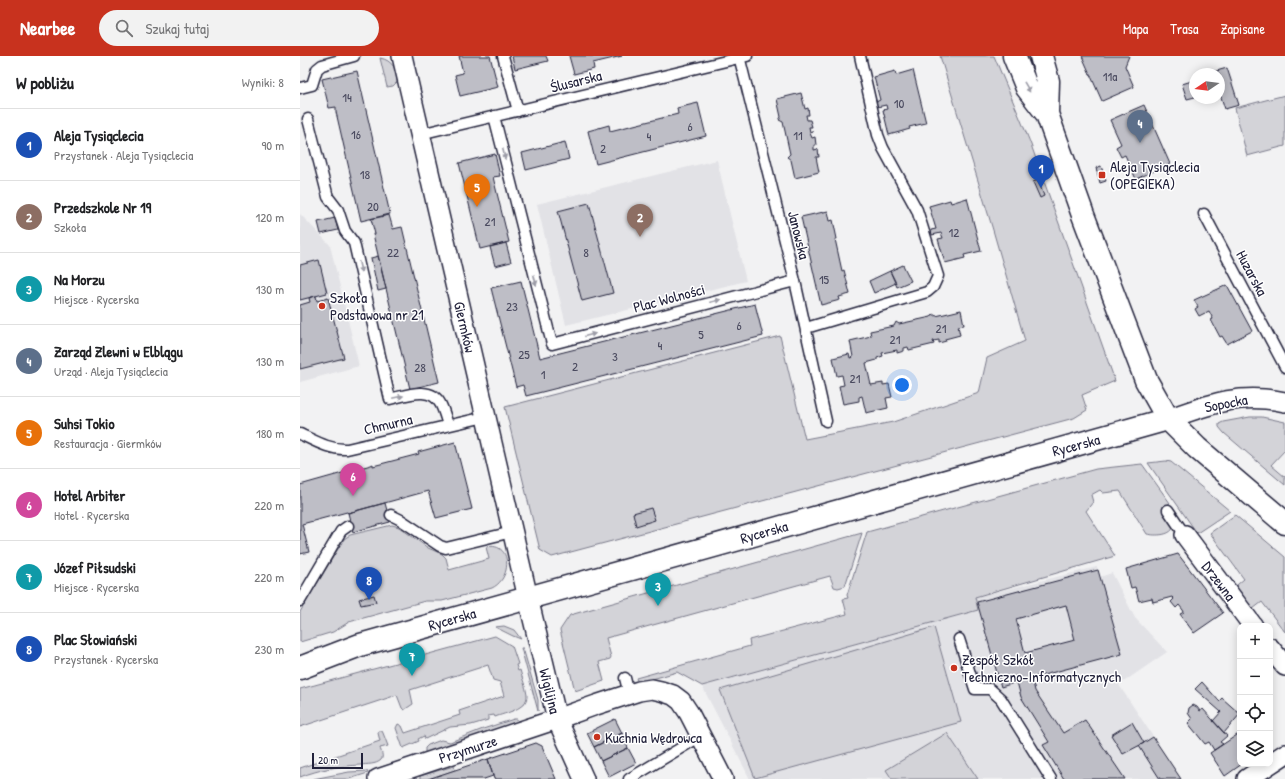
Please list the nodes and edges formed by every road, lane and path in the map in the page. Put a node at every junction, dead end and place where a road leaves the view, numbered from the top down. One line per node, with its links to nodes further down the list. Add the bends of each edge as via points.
1 (354, 56): 8 (lane, via 322,65 317,69 312,85)
2 (402, 56): 13 (street, Giermków)
3 (503, 56): 9 (lane)
4 (742, 56): 9 (lane, Ślusarska); 15 (lane, Janowska)
5 (860, 56): 16 (lane, via 878,135 917,210 938,276 933,287 927,292)
6 (1014, 56): 10 (main road, one-way to 10, via 1027,88)
7 (1041, 56): 10 (main road, via 1048,80)
8 (300, 88)
9 (518, 111): 11 (lane, Ślusarska)
10 (1047, 114): 20 (main road, via 1146,380)
11 (494, 116): 13 (lane, Ślusarska); 15 (lane, Plac Wolności, one-way to 15, via 552,344)
12 (308, 119): 22 (lane, one-way to 22, via 328,197 338,210 345,231 354,243 390,399 421,392 432,394 440,403)
13 (420, 134): 19 (street, Giermków)
14 (1204, 214): 17 (lane, Huzarska)
15 (795, 281): 16 (lane, Janowska)
16 (806, 328): 21 (lane, Janowska)
17 (1285, 367)
18 (1285, 402): 20 (street, Sopocka, via 1254,398 1225,400)
19 (485, 417): 22 (lane, Chmurna); 28 (street, Giermków)
20 (1168, 419): 26 (main road, via 1197,448); 30 (main road, Rycerska)
21 (826, 421)
22 (448, 426): 23 (lane, Chmurna, via 347,449 331,448)
23 (300, 434)
24 (1168, 510): 29 (lane)
25 (391, 515): 28 (lane, via 446,548)
26 (1285, 523)
27 (348, 526): 31 (lane, via 340,531)
28 (512, 532): 30 (street, Giermków)
29 (1185, 535): 32 (street, Drzewna)
30 (528, 598): 34 (main road, Rycerska); 39 (street, Wigilijna)
31 (300, 601)
32 (1251, 623)
33 (959, 639): 46 (lane, via 975,690 990,689 1000,699)
34 (360, 645): 36 (main road, Rycerska); 38 (main road, Rycerska)
35 (1273, 652): 37 (street)
36 (300, 653)
37 (1285, 666)
38 (300, 668)
39 (557, 719): 40 (street, Przymurze, via 627,686 673,695 689,713); 42 (street, Przymurze); 43 (street, Wigilijna)
40 (701, 736): 44 (lane); 45 (street, Przymurze)
41 (1285, 754): 47 (street)
42 (390, 777)
43 (584, 779)
44 (629, 779)
45 (723, 779)
46 (1051, 779)
47 (1247, 779)

